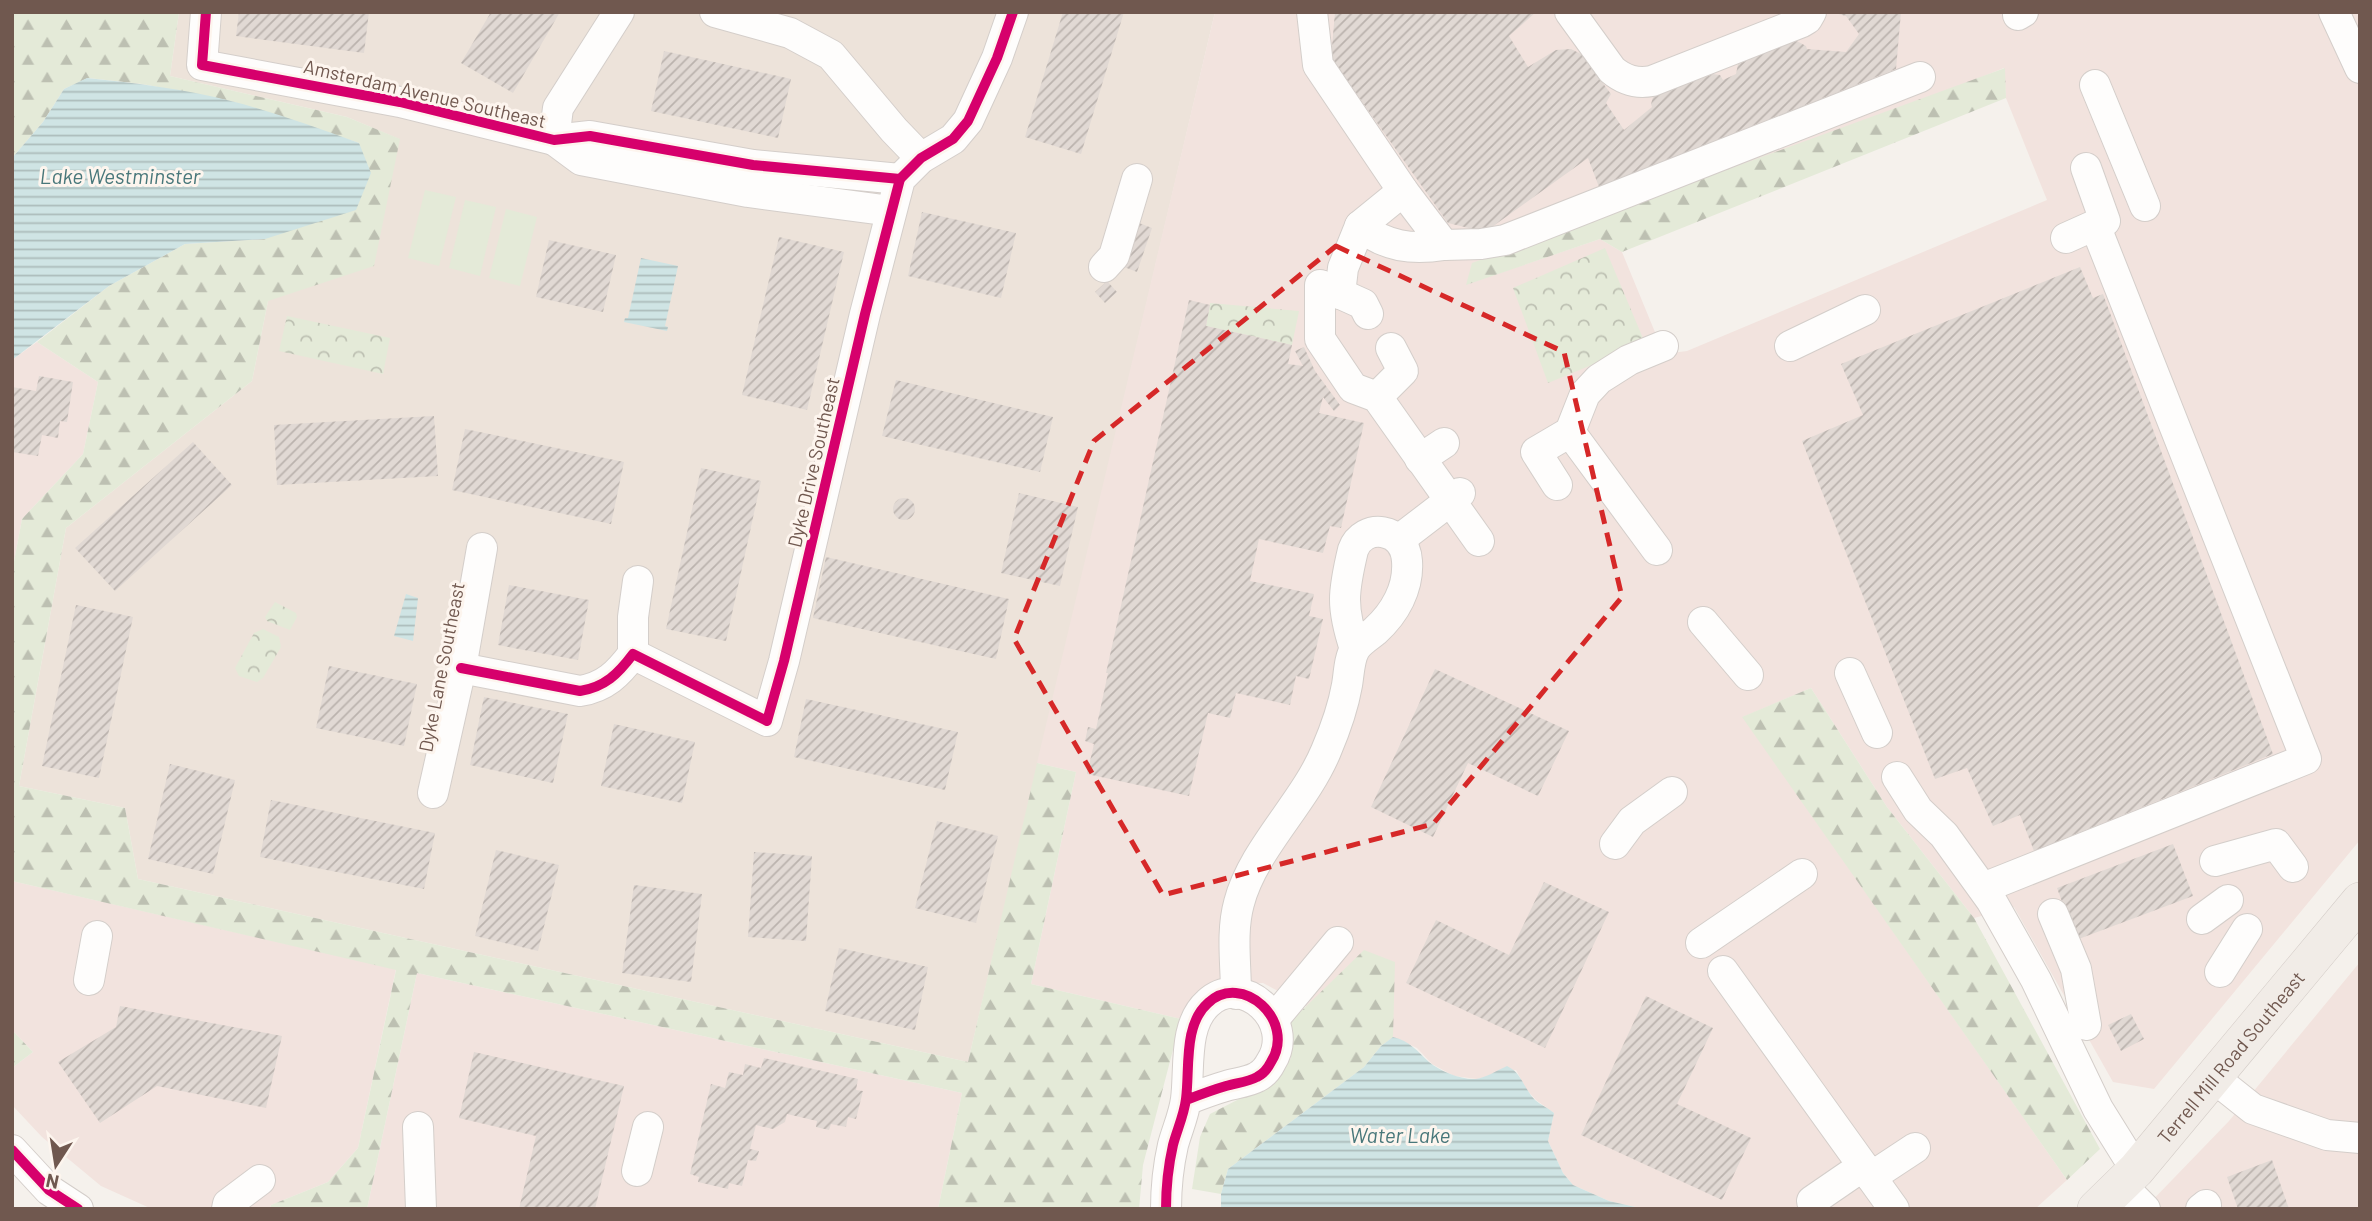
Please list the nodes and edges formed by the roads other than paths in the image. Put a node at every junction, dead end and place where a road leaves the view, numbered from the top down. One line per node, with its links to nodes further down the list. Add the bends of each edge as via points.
1 (206, 12): 12 (street, Amsterdam Avenue Southeast, via 202,65 400,102)
2 (619, 12): 12 (street, via 558,108)
3 (715, 12): 13 (street, via 790,33 831,55)
4 (1013, 12): 13 (street, via 968,121 953,139)
5 (1312, 12): 17 (street, via 1318,65)
6 (1570, 12): 7 (street, via 1612,70 1637,83 1802,22)
7 (1811, 12)
8 (2334, 12): 9 (street)
9 (2360, 68)
10 (1920, 77): 23 (street, via 1506,240)
11 (2095, 85): 18 (street)
12 (554, 140): 16 (street, Amsterdam Avenue Southeast, via 590,136 753,165); 19 (street, Amsterdam Avenue Southeast, via 581,160 748,192)
13 (921, 158): 16 (street)
14 (2086, 168): 20 (street)
15 (1138, 178): 24 (street, via 1114,256)
16 (900, 179): 19 (street)
17 (1403, 191): 21 (street); 23 (street)
18 (2145, 206)
19 (891, 211): 42 (street, Dyke Drive Southeast, via 767,721)
20 (2105, 221)
21 (1360, 226): 23 (street, via 1376,239 1397,244 1421,249); 25 (street, via 1343,268)
22 (2066, 238): 54 (street, via 2095,225 2306,759)
23 (1444, 245)
24 (1104, 267)
25 (1321, 286): 27 (street, via 1363,304); 31 (street, via 1320,339 1353,388)
26 (1865, 310): 29 (street)
27 (1368, 314)
28 (1663, 346): 32 (street, via 1599,379 1586,394)
29 (1790, 346)
30 (1391, 348): 31 (street, via 1403,371)
31 (1377, 397): 34 (street, via 1432,451)
32 (1570, 432): 33 (street, via 1536,452); 38 (street)
33 (1557, 485)
34 (1455, 497): 35 (street); 36 (street)
35 (1400, 539): 41 (street, via 1407,572 1399,601); 41 (street, via 1364,534 1355,544 1343,599)
36 (1479, 541)
37 (482, 548): 43 (street, Dyke Lane Southeast)
38 (1657, 550)
39 (638, 581): 42 (street)
40 (1703, 622): 45 (street)
41 (1355, 649): 66 (street, via 1321,765 1254,867 1239,902)
42 (633, 654): 43 (street, via 616,676 580,691)
43 (461, 668): 48 (street, Dyke Lane Southeast)
44 (1850, 673): 46 (street)
45 (1748, 675)
46 (1878, 733)
47 (1897, 777): 54 (street, via 1917,810 1944,835)
48 (433, 793)
49 (1672, 793): 50 (street, via 1632,821)
50 (1615, 844)
51 (2215, 861): 52 (street, via 2276,844)
52 (2292, 867)
53 (1802, 874): 62 (street)
54 (1983, 888): 68 (street, via 2036,979)
55 (2228, 900): 58 (street)
56 (2360, 901): 69 (main road, Terrell Mill Road Southeast)
57 (2053, 914): 68 (street, via 2076,969)
58 (2202, 919)
59 (2247, 929): 64 (street)
60 (97, 936): 65 (street)
61 (1338, 942): 67 (street)
62 (1701, 943)
63 (1723, 971): 77 (street)
64 (2220, 972)
65 (89, 980)
66 (1236, 994): 67 (street, via 1262,1004); 70 (street, via 1209,1001 1197,1016)
67 (1274, 1019): 70 (street, via 1279,1040 1267,1069 1257,1078)
68 (2082, 1026): 79 (street, via 2098,1109)
69 (2214, 1078): 73 (street, via 2253,1109 2270,1116 2327,1135); 79 (main road, Terrell Mill Road Southeast)
70 (1186, 1100): 84 (street, via 1167,1176)
71 (418, 1127): 83 (street)
72 (648, 1127): 76 (street)
73 (2360, 1138)
74 (1915, 1148): 77 (street)
75 (12, 1150): 81 (street, via 49,1190)
76 (638, 1171)
77 (1867, 1172): 80 (street); 85 (street)
78 (260, 1180): 82 (street)
79 (2124, 1193)
80 (1812, 1201)
81 (78, 1209)
82 (227, 1209)
83 (421, 1209)
84 (1166, 1209)
85 (1894, 1209)

